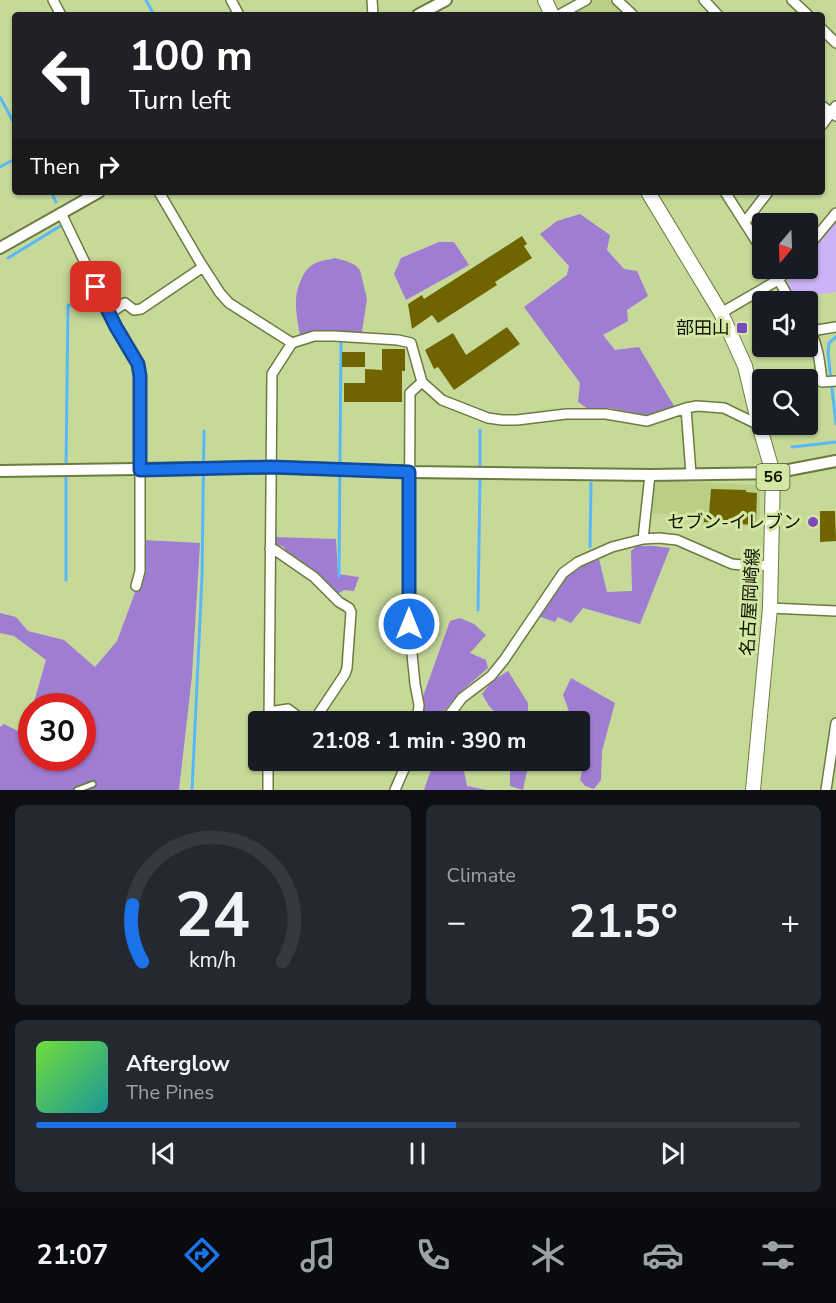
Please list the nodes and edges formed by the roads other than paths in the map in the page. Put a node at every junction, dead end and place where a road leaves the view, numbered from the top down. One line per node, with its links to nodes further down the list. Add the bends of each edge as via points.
1 (446, 0): 6 (street)
2 (586, 0): 7 (street)
3 (616, 0): 8 (street)
4 (704, 0): 9 (street)
5 (792, 0): 10 (street)
6 (424, 12)
7 (564, 12)
8 (630, 12)
9 (715, 12)
10 (805, 12)
11 (825, 32): 12 (street)
12 (836, 43)
13 (94, 195): 18 (street)
14 (161, 195): 24 (street)
15 (650, 195): 27 (main road, 名古屋岡崎線 / 56)
16 (727, 195): 20 (street)
17 (766, 195): 20 (street)
18 (61, 213): 23 (street); 28 (street)
19 (836, 213): 22 (street)
20 (745, 222): 21 (street)
21 (752, 234)
22 (818, 235)
23 (0, 248)
24 (203, 267): 28 (street, via 141,309 134,310 125,303); 31 (street, via 229,303)
25 (778, 280): 26 (street); 27 (street)
26 (784, 291)
27 (721, 313): 35 (main road, 名古屋岡崎線 / 56, via 745,366)
28 (109, 314): 41 (street, via 138,364)
29 (836, 327): 30 (street)
30 (818, 328)
31 (292, 343): 34 (street, via 314,336 411,343); 40 (street, via 273,374)
32 (818, 352): 33 (street, via 822,382)
33 (836, 381)
34 (422, 382): 36 (street, via 442,400 502,420 606,414 647,421); 43 (street, via 410,393)
35 (752, 396)
36 (686, 408): 37 (street, via 724,408); 46 (street)
37 (752, 422)
38 (762, 435): 44 (main road, 名古屋岡崎線 / 56)
39 (836, 462): 44 (street)
40 (271, 467): 41 (street); 43 (street); 48 (street)
41 (140, 470): 42 (street); 50 (street, via 140,571)
42 (0, 471)
43 (409, 472): 45 (street); 55 (street, via 409,624)
44 (773, 473): 46 (street); 49 (main road, 名古屋岡崎線 / 56)
45 (650, 474): 46 (street); 47 (street)
46 (691, 474)
47 (643, 539): 49 (street, via 677,540 732,564); 56 (street, via 612,547 567,569 491,676 462,698)
48 (270, 549): 53 (street); 54 (street, via 314,577 351,612 347,668)
49 (772, 565): 51 (main road, 名古屋岡崎線 / 56)
50 (136, 586)
51 (770, 608): 52 (street); 65 (main road, 名古屋岡崎線 / 56)
52 (836, 611)
53 (269, 711)
54 (319, 711)
55 (418, 711)
56 (452, 711)
57 (836, 723): 58 (street)
58 (835, 735): 66 (street)
59 (268, 771): 63 (street)
60 (403, 771): 64 (street)
61 (93, 784): 62 (lane)
62 (77, 790)
63 (268, 790)
64 (395, 790)
65 (753, 790)
66 (826, 790)

